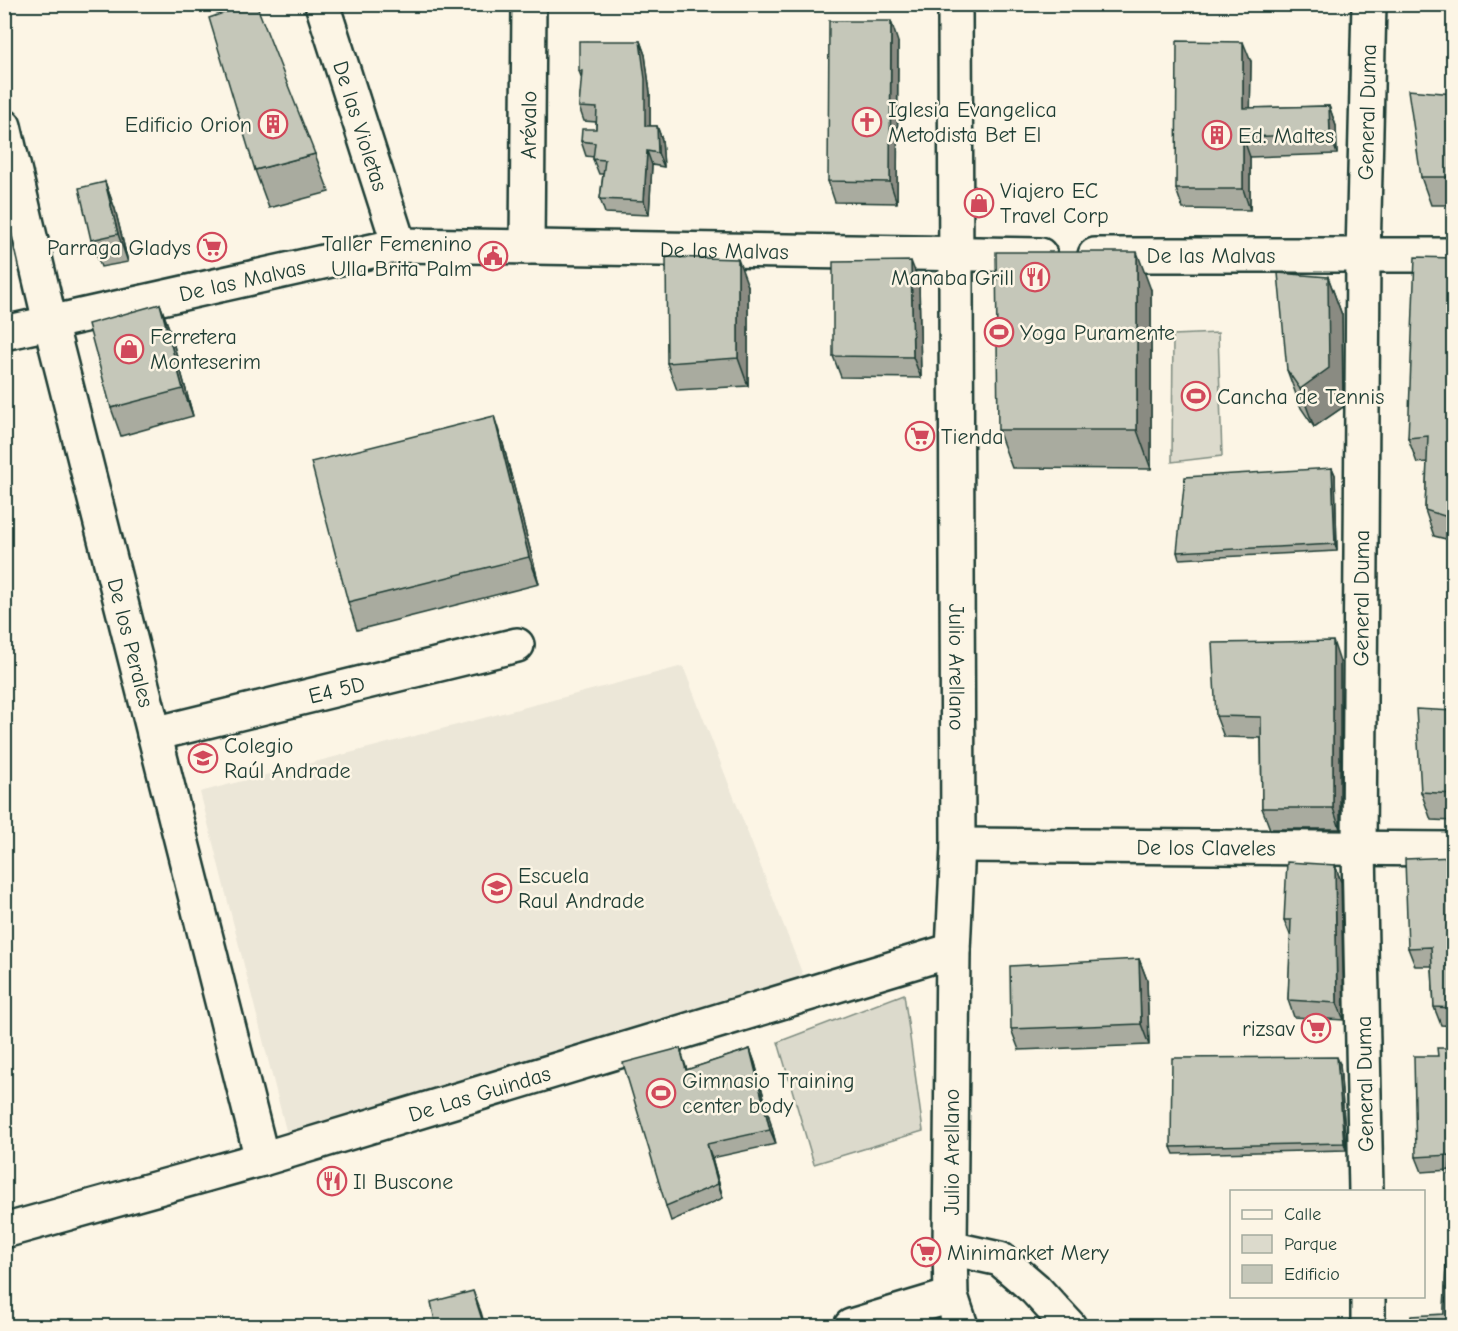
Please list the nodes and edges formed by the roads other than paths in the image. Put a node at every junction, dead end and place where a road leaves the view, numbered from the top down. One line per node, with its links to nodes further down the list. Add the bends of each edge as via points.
1 (322, 4): 6 (street, De las Violetas)
2 (529, 4): 7 (street, Arévalo)
3 (955, 4): 8 (street, Julio Arellano)
4 (1369, 4): 10 (street, General Duma)
5 (4, 126): 11 (street, De los Perales)
6 (399, 245): 7 (street, De las Malvas); 11 (street, De las Malvas)
7 (527, 247): 8 (street, De las Malvas)
8 (954, 255): 10 (street, De las Malvas); 15 (street, Julio Arellano)
9 (1454, 255): 10 (street, De las Malvas)
10 (1364, 256): 17 (street, General Duma)
11 (50, 322): 12 (street, De las Malvas); 14 (street, De los Perales)
12 (4, 333)
13 (517, 645): 14 (street, E4 5D)
14 (154, 734): 19 (street, De los Perales)
15 (958, 845): 17 (street, De los Claveles); 18 (street, Julio Arellano)
16 (1454, 849): 17 (street, De los Claveles)
17 (1359, 850): 20 (street, General Duma)
18 (953, 950): 19 (street, De Las Guindas); 22 (street, Julio Arellano)
19 (262, 1159): 21 (street, De Las Guindas)
20 (1366, 1190)
21 (4, 1231)
22 (951, 1248): 23 (street, Julio Arellano); 27 (street, via 1000,1259)
23 (951, 1296): 25 (street); 26 (street, Julio Arellano)
24 (1368, 1298): 28 (street)
25 (851, 1326)
26 (961, 1326)
27 (1069, 1326)
28 (1368, 1326)

